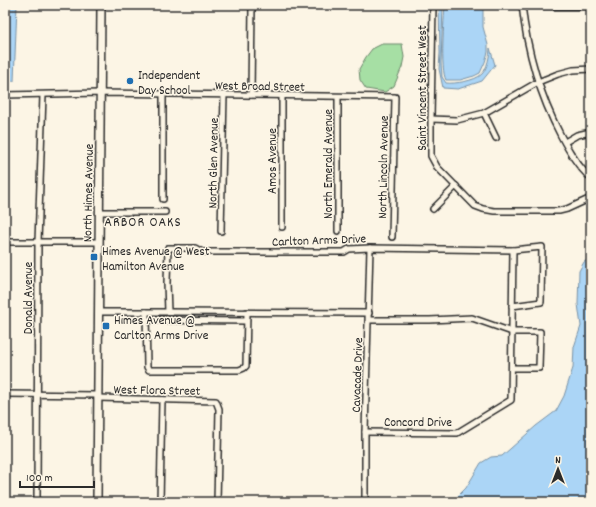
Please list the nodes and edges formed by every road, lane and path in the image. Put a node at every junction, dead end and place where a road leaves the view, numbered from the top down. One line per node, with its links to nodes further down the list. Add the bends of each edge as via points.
1 (101, 5): 8 (street, North Himes Avenue)
2 (252, 5): 13 (street)
3 (433, 5): 18 (street, Saint Vincent Street West)
4 (522, 5): 5 (street); 7 (street, via 525,32)
5 (591, 6)
6 (591, 69): 7 (street, via 573,70)
7 (538, 82): 17 (street); 21 (street)
8 (100, 94): 9 (street, West Broad Street); 11 (street, West Broad Street); 27 (street, North Himes Avenue)
9 (163, 94): 12 (street, West Broad Street); 25 (street)
10 (5, 95): 11 (street, West Broad Street)
11 (43, 95): 34 (street, Donald Avenue)
12 (224, 95): 13 (street, West Broad Street); 30 (street, North Glen Avenue)
13 (251, 95): 14 (street, West Broad Street)
14 (282, 96): 15 (street, West Broad Street); 29 (street, Amos Avenue)
15 (338, 97): 16 (street, West Broad Street); 31 (street, North Emerald Avenue)
16 (395, 97): 32 (street, North Lincoln Avenue)
17 (484, 113): 18 (street, via 457,120); 20 (street)
18 (431, 120): 23 (street, Saint Vincent Street West, via 431,156 437,167)
19 (591, 132): 21 (street, via 577,135)
20 (496, 138)
21 (565, 142): 22 (street)
22 (591, 178)
23 (456, 186): 24 (street, Saint Vincent Street West, via 475,206 494,211 559,211); 26 (street)
24 (591, 198)
25 (163, 199)
26 (433, 209)
27 (99, 212): 28 (street); 35 (street, North Himes Avenue)
28 (165, 212)
29 (282, 227)
30 (222, 231)
31 (338, 231)
32 (392, 237)
33 (5, 242): 34 (street)
34 (38, 242): 35 (street); 50 (street, Donald Avenue)
35 (99, 242): 39 (street, North Himes Avenue)
36 (370, 248): 37 (street, Carlton Arms Drive); 41 (street, Carlton Arms Drive, via 349,249 344,252 202,252 195,248 168,248); 43 (street, Cavacade Drive)
37 (513, 250): 38 (street); 38 (street, Carlton Arms Drive, via 542,247 541,302)
38 (512, 306): 47 (street)
39 (98, 312): 40 (street); 51 (street, North Himes Avenue)
40 (146, 312): 41 (street); 44 (street)
41 (168, 312): 42 (street)
42 (247, 312): 43 (street); 46 (street)
43 (369, 312): 45 (street, Cavacade Drive)
44 (146, 320): 46 (street); 46 (street, via 147,367 150,370 244,368)
45 (368, 320): 47 (street, via 472,318); 53 (street, Cavacade Drive)
46 (246, 321)
47 (512, 332): 48 (street); 48 (street, via 540,332 539,368)
48 (512, 368): 53 (street, Concord Drive, via 511,400 457,433)
49 (5, 394): 50 (street, West Flora Street)
50 (38, 394): 51 (street, West Flora Street); 54 (street, Donald Avenue)
51 (98, 396): 52 (street, West Flora Street); 55 (street, North Himes Avenue)
52 (162, 400): 56 (street); 57 (street, West Flora Street, via 216,401 219,409)
53 (365, 432): 58 (street, Cavacade Drive)
54 (37, 502)
55 (97, 502)
56 (160, 502)
57 (217, 502)
58 (365, 502)

